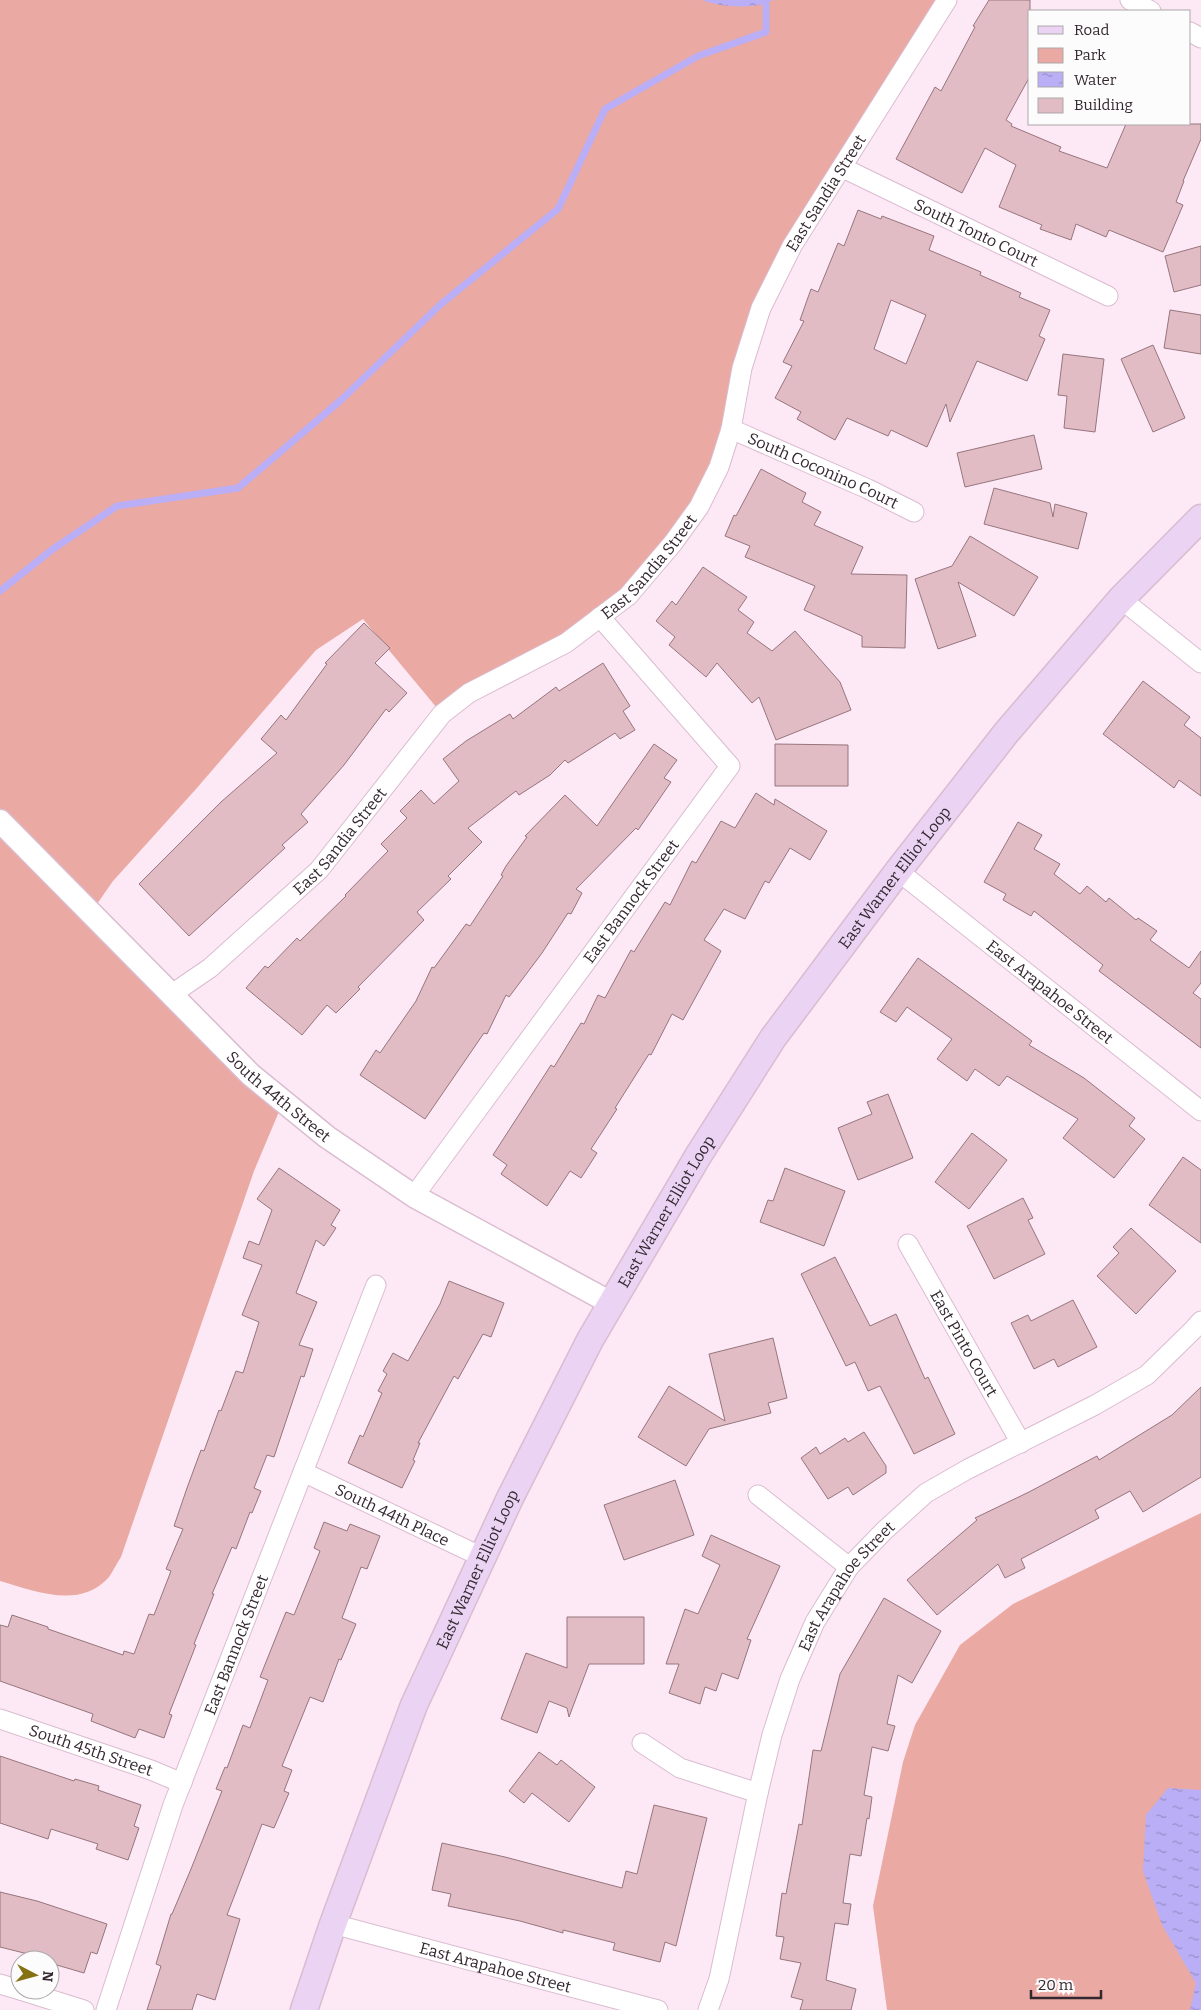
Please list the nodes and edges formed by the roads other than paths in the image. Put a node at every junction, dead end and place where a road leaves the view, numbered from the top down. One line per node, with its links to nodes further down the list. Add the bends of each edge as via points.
1 (947, 0): 4 (street, East Sandia Street, via 884,97)
2 (1130, 0): 3 (street)
3 (1149, 10)
4 (843, 168): 5 (street, South Tonto Court); 6 (street, East Sandia Street, via 792,246 761,308 742,368)
5 (1108, 296)
6 (731, 429): 7 (street, South Coconino Court); 10 (street, East Sandia Street, via 719,467 699,506 673,543 628,596)
7 (914, 512)
8 (1201, 518): 9 (main road, East Warner Elliot Loop)
9 (1121, 599): 11 (street); 13 (main road, East Warner Elliot Loop, via 1006,733)
10 (600, 617): 14 (street, East Sandia Street, via 566,643 468,693 442,714 319,870 210,968); 16 (street, East Bannock Street, via 730,766)
11 (1201, 663)
12 (0, 821): 14 (street, South 44th Street)
13 (898, 871): 15 (street, East Arapahoe Street); 19 (main road, East Warner Elliot Loop, via 773,1038)
14 (172, 994): 16 (street, South 44th Street, via 250,1075 326,1137)
15 (1201, 1111)
16 (414, 1196): 19 (street, South 44th Street)
17 (908, 1244): 21 (street, East Pinto Court)
18 (376, 1285): 22 (street, East Bannock Street)
19 (611, 1303): 24 (main road, East Warner Elliot Loop)
20 (1201, 1321): 21 (street, East Arapahoe Street, via 1146,1375)
21 (1021, 1443): 25 (street, East Arapahoe Street, via 926,1494)
22 (303, 1472): 24 (street, South 44th Place); 28 (street, East Bannock Street)
23 (758, 1495): 25 (street)
24 (482, 1556): 30 (main road, East Warner Elliot Loop, via 414,1705)
25 (849, 1567): 29 (street, East Arapahoe Street, via 815,1622 790,1679)
26 (0, 1719): 28 (street, South 45th Street)
27 (642, 1743): 29 (street, via 680,1768)
28 (182, 1783): 33 (street, East Bannock Street)
29 (758, 1793): 36 (street, East Arapahoe Street, via 719,1979)
30 (333, 1924): 34 (main road, East Warner Elliot Loop); 35 (street, East Arapahoe Street)
31 (52, 2000): 32 (street)
32 (84, 2010)
33 (106, 2010)
34 (304, 2010)
35 (658, 2010)
36 (708, 2010)

